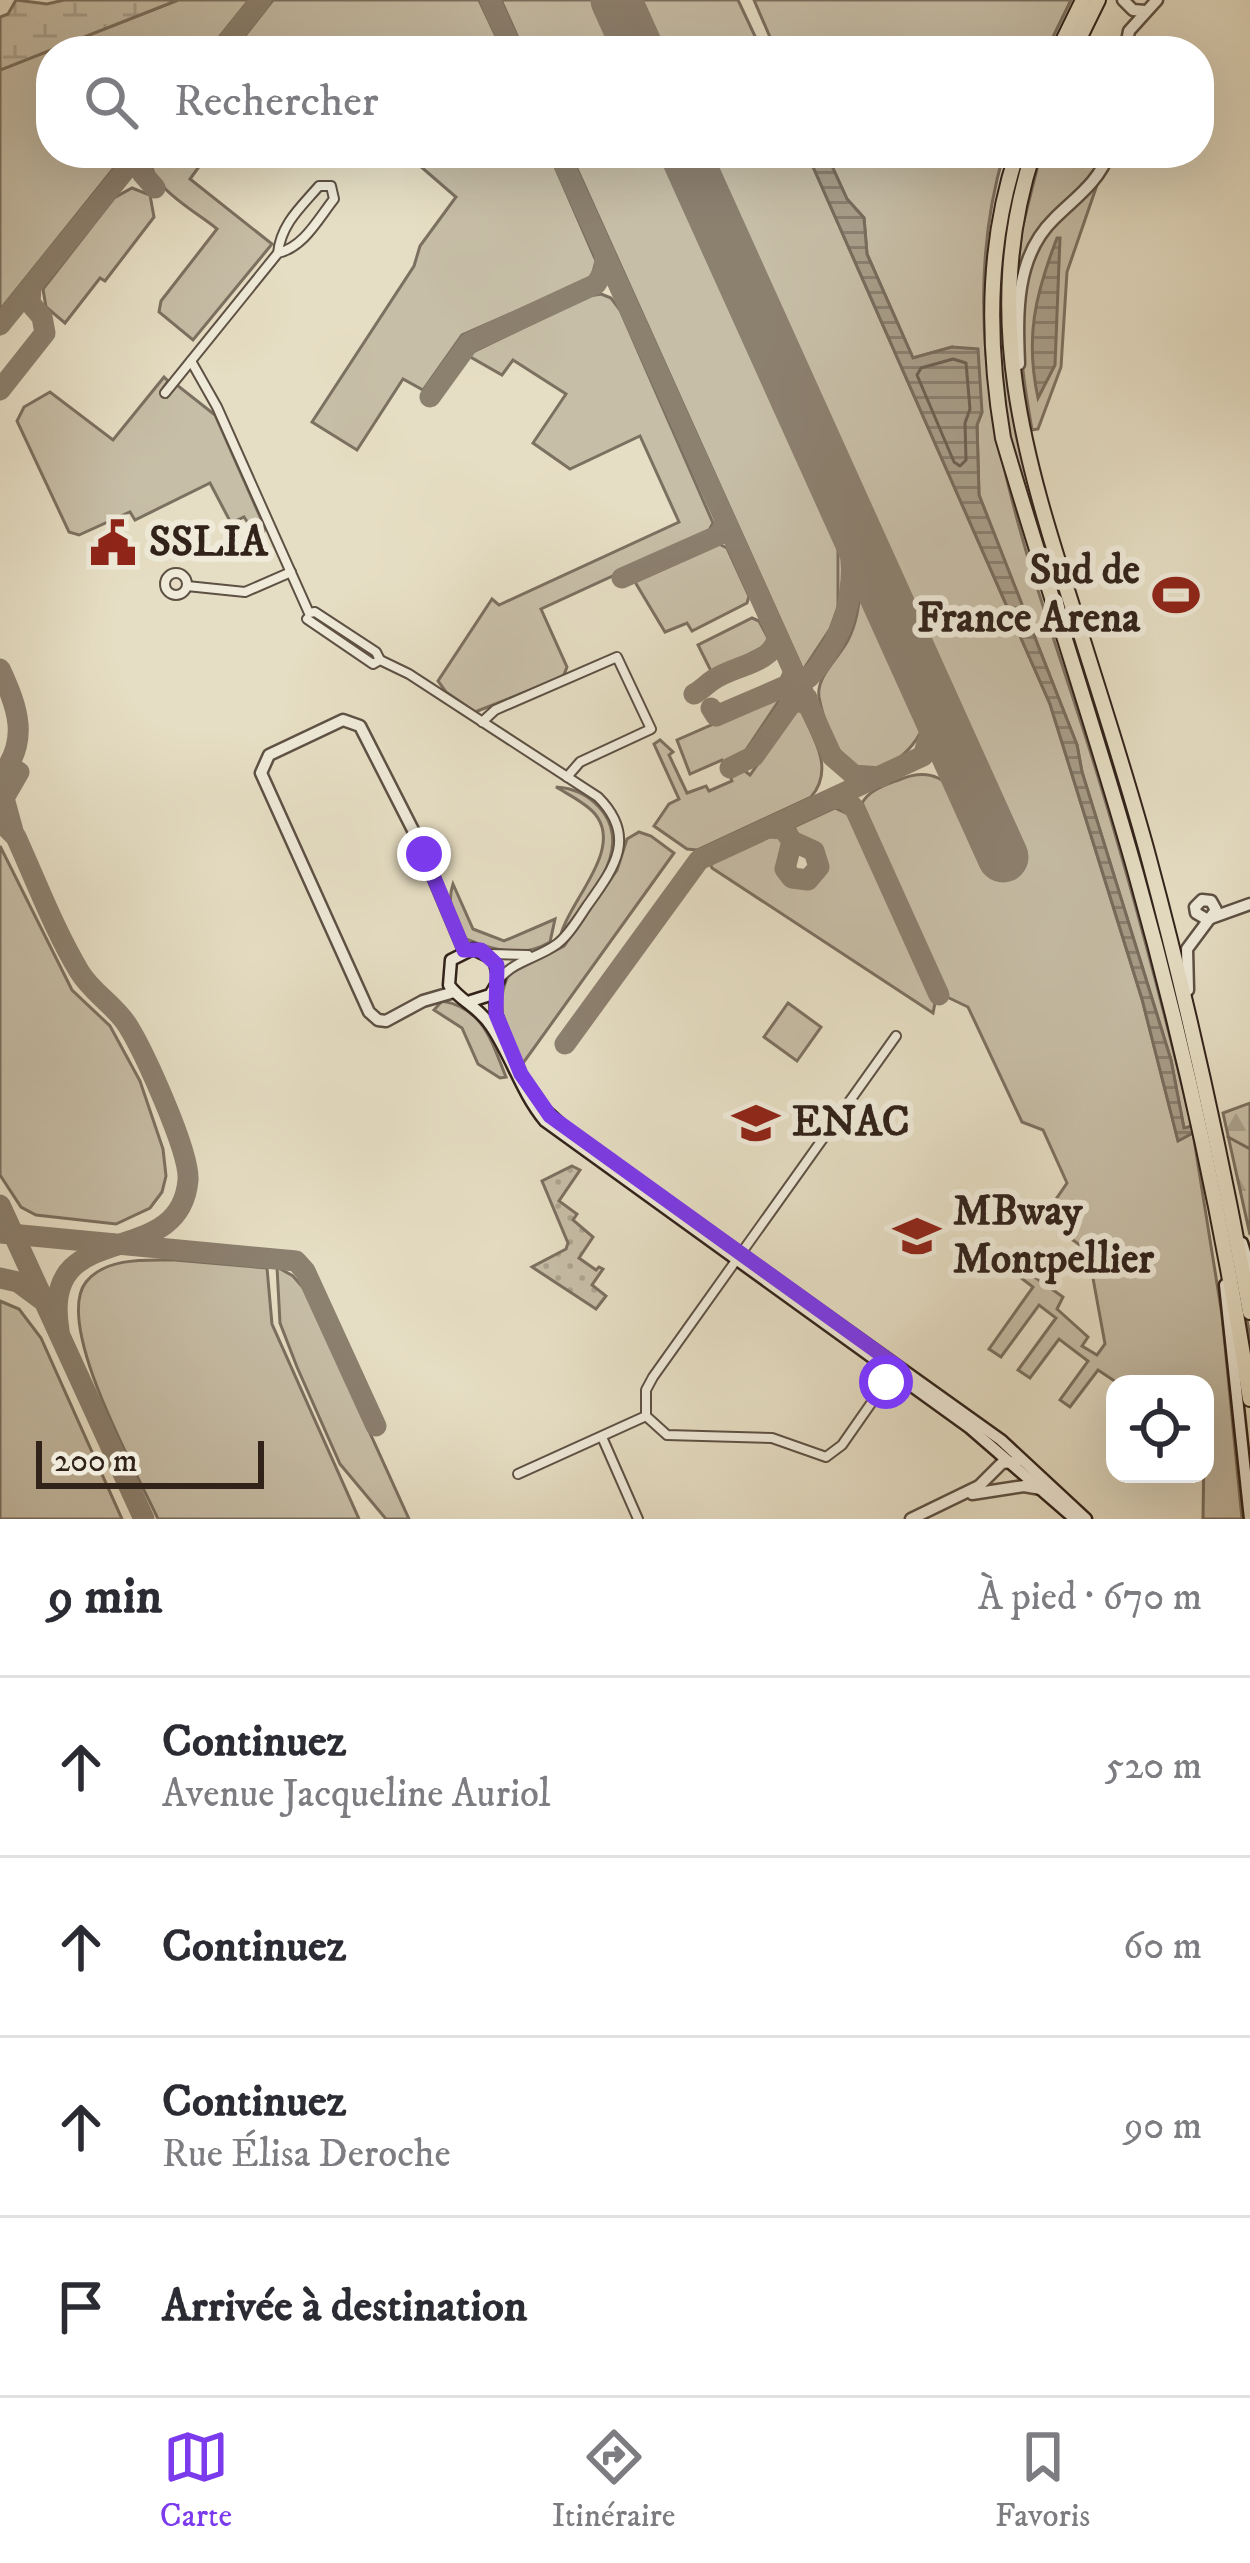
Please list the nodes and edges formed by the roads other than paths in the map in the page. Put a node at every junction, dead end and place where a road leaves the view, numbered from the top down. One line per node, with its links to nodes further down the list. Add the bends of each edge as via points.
1 (1083, 0): 6 (highway)
2 (1098, 0): 7 (highway)
3 (1123, 0): 5 (main road)
4 (1157, 0): 5 (main road)
5 (1145, 10): 8 (main road)
6 (1065, 36)
7 (1080, 36)
8 (1127, 36)
9 (1012, 168): 30 (highway, via 991,306 1003,438 1135,868)
10 (1030, 168): 15 (highway, via 1013,244 1008,349)
11 (1103, 168): 15 (main road, via 1038,237 1023,272)
12 (278, 253): 12 (street, via 293,250 334,199 331,185 320,186 288,222); 13 (street)
13 (191, 361): 14 (street); 16 (street)
14 (165, 393)
15 (1025, 451): 28 (highway)
16 (291, 572): 17 (street, via 245,592); 18 (street, via 308,616 315,612)
17 (187, 586)
18 (482, 722): 19 (street); 19 (street, via 617,657 652,729 580,762)
19 (567, 777): 24 (street, via 609,809 619,850 568,933)
20 (1250, 903): 21 (main road); 21 (main road, via 1208,900 1216,910)
21 (1208, 920): 28 (main road, via 1186,949)
22 (464, 950): 23 (main road); 26 (main road, via 448,968); 26 (main road, via 361,726 344,720 269,755 261,773 369,1012 383,1022)
23 (488, 954): 24 (street); 25 (main road)
24 (536, 954): 25 (street)
25 (497, 984): 27 (main road); 31 (main road, via 496,1014 550,1116)
26 (454, 992): 27 (main road)
27 (470, 1001): 31 (main road, via 545,1121)
28 (1188, 1010): 30 (highway)
29 (896, 1036): 31 (street)
30 (1224, 1208): 32 (main road); 33 (highway); 35 (highway); 49 (main road)
31 (738, 1257): 34 (main road); 36 (street, via 648,1384)
32 (1250, 1269)
33 (1250, 1312)
34 (895, 1369): 36 (street, via 826,1457 772,1438 667,1435); 38 (main road); 39 (main road)
35 (1250, 1399)
36 (646, 1416): 37 (street)
37 (602, 1437): 41 (street); 45 (street)
38 (988, 1443): 39 (main road); 40 (main road)
39 (1015, 1460): 40 (main road); 42 (main road, via 1016,1481); 43 (main road); 48 (main road)
40 (996, 1469): 42 (main road); 44 (main road)
41 (518, 1474)
42 (1006, 1486): 43 (main road); 44 (main road)
43 (1043, 1491): 47 (main road)
44 (963, 1496): 46 (main road)
45 (638, 1519)
46 (911, 1519)
47 (1075, 1519)
48 (1086, 1519)
49 (1250, 1519)

